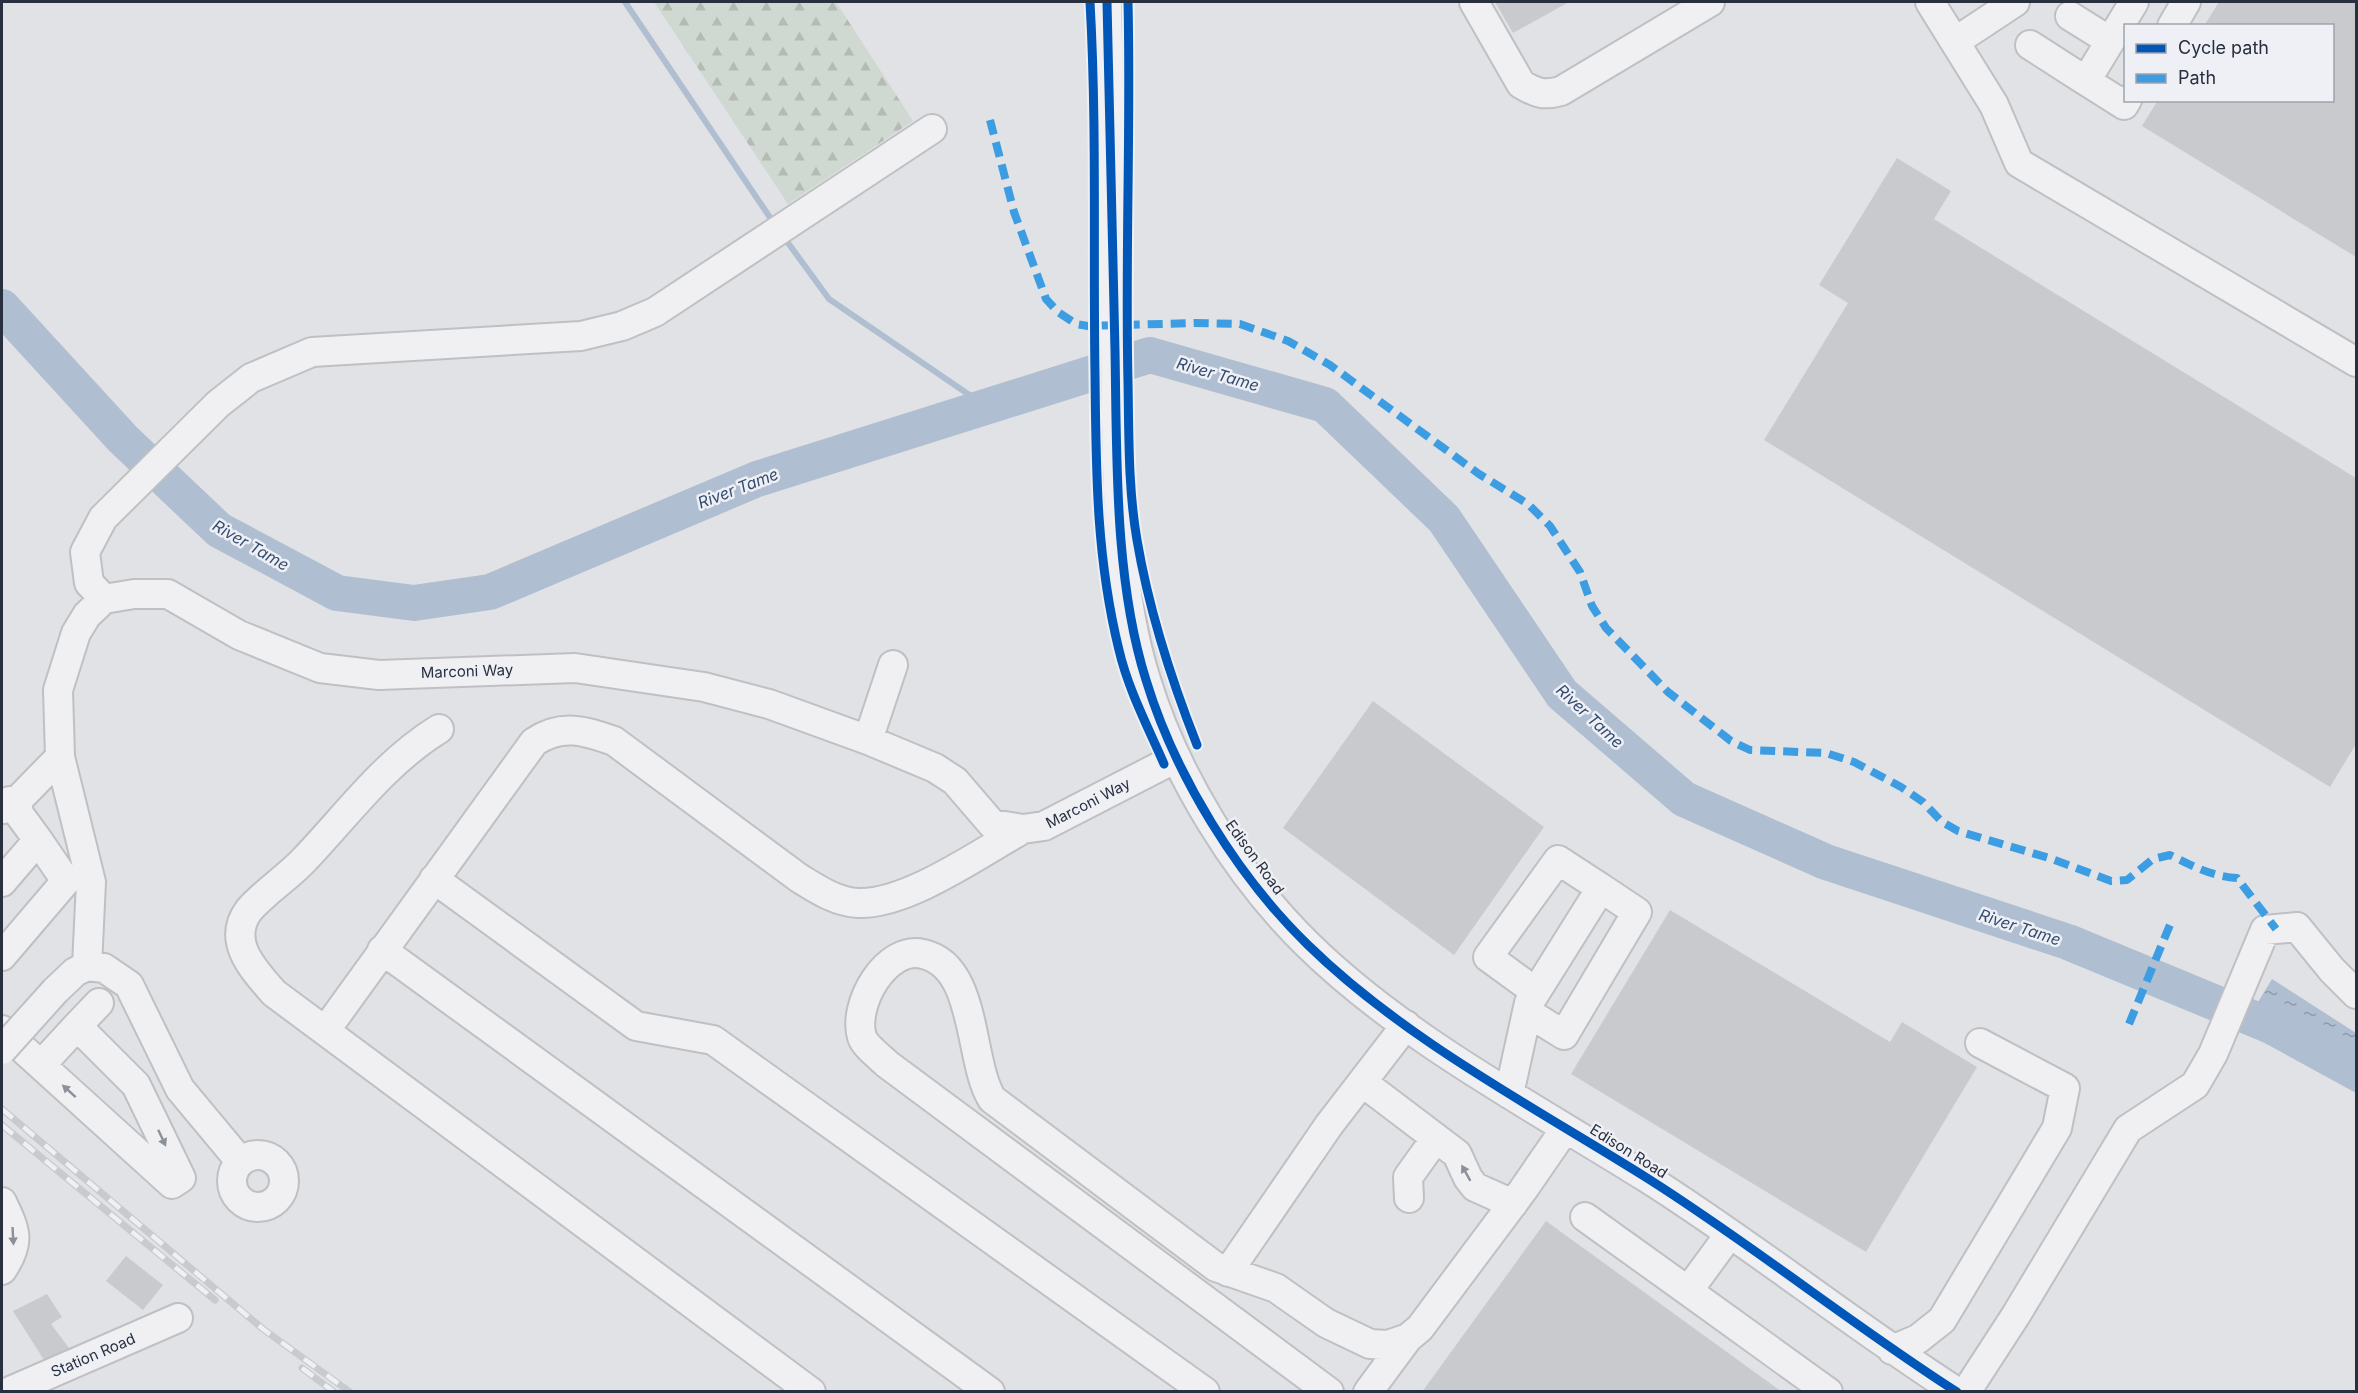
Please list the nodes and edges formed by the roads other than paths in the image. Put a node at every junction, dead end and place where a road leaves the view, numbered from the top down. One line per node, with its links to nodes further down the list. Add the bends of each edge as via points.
1 (1107, 2): 20 (street, Edison Road, via 1116,425 1124,576 1145,679)
2 (1474, 2): 3 (street, via 1521,84 1546,95 1562,91)
3 (1710, 2)
4 (1930, 2): 8 (street)
5 (2015, 2): 8 (street)
6 (2134, 2): 9 (street)
7 (2070, 16): 9 (street)
8 (1956, 40): 14 (street, via 1994,105 2019,163)
9 (2110, 41): 11 (street)
10 (2030, 45): 11 (street)
11 (2086, 81): 12 (street, via 2124,105)
12 (2126, 102)
13 (932, 129): 15 (street, via 655,312 622,326 581,336 312,352 251,378 218,404 103,518 85,552 89,583)
14 (2356, 362)
15 (104, 599): 18 (street, Marconi Way, via 168,594 239,634 320,668 379,675 576,668 639,676 704,687 768,704); 19 (street, via 76,633 58,690)
16 (893, 665): 18 (street)
17 (440, 729): 36 (street, via 401,756 243,918 241,946 251,967 274,993)
18 (868, 740): 22 (street, Marconi Way, via 935,768 955,781 992,824)
19 (60, 757): 21 (street); 29 (street, via 91,882)
20 (1176, 758): 22 (street, Marconi Way, via 1044,826); 33 (street, Edison Road, via 1204,810 1270,903 1308,946 1382,1009)
21 (9, 806): 23 (street)
22 (1023, 829): 24 (street, via 902,897 858,903 831,897 799,878 614,741 582,730 564,729 534,741)
23 (38, 840): 25 (street); 28 (street, via 66,881)
24 (434, 879): 27 (street); 61 (street, via 636,1026 713,1041)
25 (2, 882)
26 (1601, 888): 31 (street); 31 (street, via 1637,912 1564,1035); 31 (street, via 1558,860 1488,957)
27 (382, 950): 36 (street); 60 (street)
28 (2, 956)
29 (87, 966): 38 (street, bridge, via 55,991); 40 (street, via 104,968 129,984)
30 (2356, 994): 66 (street, via 2297,927 2265,930 2213,1054 2195,1085 2128,1129)
31 (1531, 1002): 43 (street)
32 (99, 1003): 34 (street)
33 (1406, 1024): 41 (street); 43 (street, Edison Road)
34 (76, 1026): 39 (street); 42 (street)
35 (2, 1030): 39 (street)
36 (325, 1031): 59 (street)
37 (1980, 1043): 57 (street, via 2065,1088 2057,1128 1942,1320 1918,1339)
38 (2, 1050)
39 (41, 1065): 42 (street, one-way to 39, via 181,1178 172,1184)
40 (169, 1066): 42 (street); 46 (street, via 180,1089)
41 (1362, 1082): 45 (street); 53 (street)
42 (136, 1085)
43 (1509, 1094): 44 (street, Edison Road)
44 (1565, 1129): 49 (street); 51 (street, Edison Road)
45 (1436, 1137): 47 (street, via 1408,1177); 49 (street, one-way to 45, via 1475,1187 1457,1154)
46 (240, 1161)
47 (1409, 1198)
48 (2, 1202): 52 (street, one-way to 52, via 16,1237)
49 (1513, 1204): 56 (street)
50 (1585, 1217): 54 (street)
51 (1729, 1235): 54 (street); 57 (street, Edison Road)
52 (2, 1270)
53 (1228, 1272): 56 (street, via 1276,1288 1355,1339 1388,1345); 62 (street, via 1216,1267 992,1099 984,1085 962,989 942,962 922,953 907,955 892,962 874,981 864,999 862,1039 887,1064)
54 (1688, 1291): 64 (street)
55 (178, 1318): 58 (street, Station Road)
56 (1408, 1338): 63 (street)
57 (1892, 1350): 65 (street, Edison Road)
58 (8, 1392)
59 (811, 1392)
60 (990, 1392)
61 (1205, 1392)
62 (1329, 1392)
63 (1368, 1392)
64 (1828, 1392)
65 (1957, 1392)
66 (1966, 1392)

